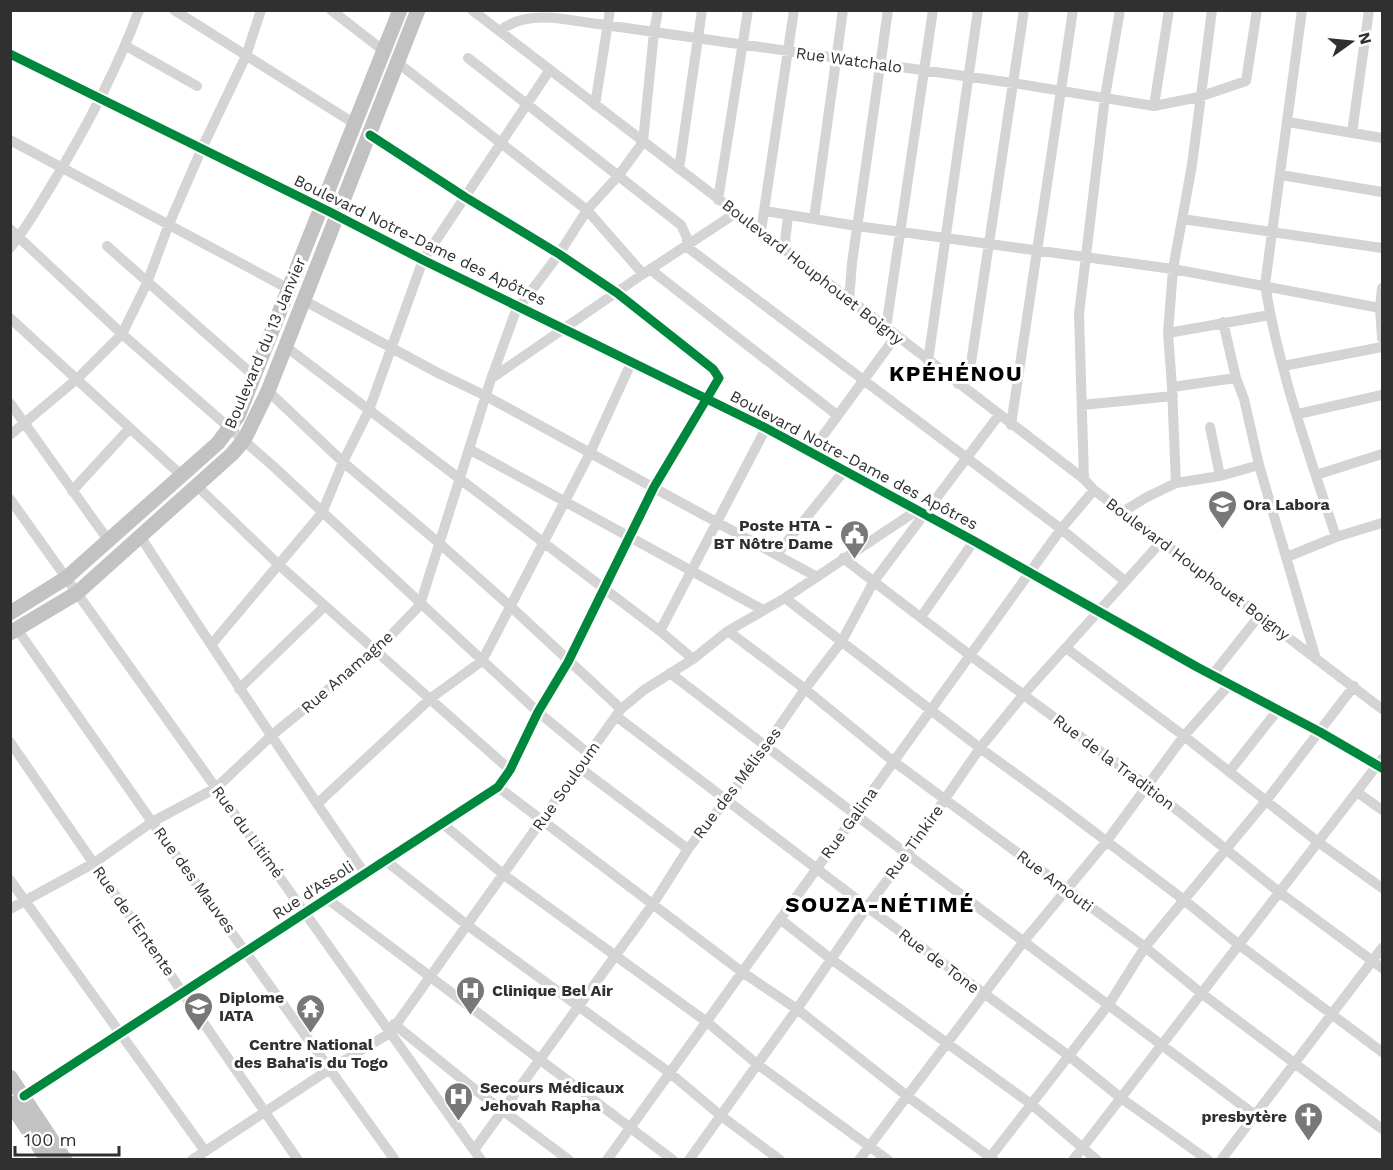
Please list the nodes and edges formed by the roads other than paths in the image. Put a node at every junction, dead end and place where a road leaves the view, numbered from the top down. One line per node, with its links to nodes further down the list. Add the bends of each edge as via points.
1 (139, 10): 31 (street)
2 (261, 10): 35 (street)
3 (332, 10): 32 (street)
4 (400, 10): 32 (highway, Boulevard du 13 Janvier)
5 (418, 10): 38 (highway, Boulevard du 13 Janvier)
6 (472, 10): 27 (street, Boulevard Houphouet Boigny)
7 (610, 10): 26 (street)
8 (658, 10): 28 (street)
9 (702, 10): 29 (street)
10 (748, 10): 30 (street)
11 (794, 10): 33 (street)
12 (843, 10): 37 (street)
13 (888, 10): 39 (street)
14 (933, 10): 41 (street)
15 (978, 10): 42 (street)
16 (1024, 10): 43 (street)
17 (1073, 10): 45 (street)
18 (1120, 10): 48 (street)
19 (1169, 10): 51 (street)
20 (1212, 10): 46 (street)
21 (1257, 10): 46 (street, Rue Watchalo, via 1246,81)
22 (1302, 10): 52 (street)
23 (1369, 10): 54 (street)
24 (181, 12): 35 (street)
25 (563, 15): 26 (street, Rue Watchalo); 27 (street, Rue Watchalo, via 527,18)
26 (607, 26): 28 (street, Rue Watchalo); 49 (street)
27 (500, 31): 40 (street, Boulevard Houphouet Boigny)
28 (654, 32): 29 (street, Rue Watchalo); 58 (street)
29 (698, 38): 30 (street, Rue Watchalo); 62 (street)
30 (743, 44): 33 (street, Rue Watchalo); 67 (street)
31 (126, 46): 44 (street); 47 (street)
32 (384, 51): 53 (highway, Boulevard du 13 Janvier)
33 (788, 51): 37 (street, Rue Watchalo); 70 (street)
34 (10, 54): 47 (street, Boulevard Notre-Dame des Apôtres)
35 (246, 56): 53 (street); 60 (street)
36 (468, 58): 50 (street)
37 (837, 58): 39 (street, Rue Watchalo); 74 (street)
38 (398, 63): 55 (highway, Boulevard du 13 Janvier); 59 (street)
39 (880, 65): 41 (street, Rue Watchalo); 77 (street)
40 (549, 71): 49 (street, Boulevard Houphouet Boigny); 50 (street)
41 (924, 71): 42 (street, Rue Watchalo); 80 (street)
42 (968, 77): 43 (street, Rue Watchalo); 83 (street)
43 (1012, 83): 45 (street, Rue Watchalo); 84 (street)
44 (197, 86)
45 (1061, 91): 48 (street, Rue Watchalo); 90 (street)
46 (1199, 97): 51 (street, Rue Watchalo); 75 (street)
47 (101, 98): 60 (street, Boulevard Notre-Dame des Apôtres); 61 (street)
48 (1105, 98): 51 (street, Rue Watchalo); 92 (street)
49 (595, 105): 58 (street, Boulevard Houphouet Boigny)
50 (526, 106): 59 (street); 63 (street)
51 (1154, 106)
52 (1288, 122): 54 (street); 64 (street)
53 (355, 124): 68 (highway, Boulevard du 13 Janvier)
54 (1352, 133): 56 (street)
55 (369, 135): 66 (street); 72 (highway, Boulevard du 13 Janvier)
56 (1383, 138)
57 (10, 140): 61 (street)
58 (643, 142): 62 (street, Boulevard Houphouet Boigny); 63 (street, Rue Anamagne)
59 (500, 144): 66 (street); 69 (street)
60 (202, 148): 68 (street, Boulevard Notre-Dame des Apôtres); 76 (street)
61 (62, 168): 76 (street); 82 (street)
62 (679, 169): 67 (street, Boulevard Houphouet Boigny)
63 (619, 175): 69 (street, Rue Anamagne); 86 (street, via 681,225)
64 (1281, 175): 65 (street); 81 (street)
65 (1383, 192)
66 (465, 196): 91 (street); 93 (street)
67 (718, 200): 71 (street, Boulevard Houphouet Boigny)
68 (322, 208): 72 (street, Boulevard Notre-Dame des Apôtres); 99 (highway, Boulevard du 13 Janvier)
69 (587, 210): 91 (street, Rue Anamagne); 95 (street)
70 (765, 211): 73 (street); 79 (street)
71 (736, 213): 79 (street, Boulevard Houphouet Boigny); 86 (street)
72 (338, 216): 93 (street, Boulevard Notre-Dame des Apôtres); 101 (highway, Boulevard du 13 Janvier)
73 (788, 216): 74 (street); 89 (street)
74 (814, 219): 77 (street)
75 (1182, 219): 81 (street); 94 (street)
76 (169, 224): 96 (street); 99 (street)
77 (857, 226): 80 (street); 102 (street)
78 (10, 229): 82 (street)
79 (761, 231): 89 (street, Boulevard Houphouet Boigny)
80 (901, 232): 83 (street); 109 (street)
81 (1271, 233): 88 (street); 97 (street)
82 (20, 237): 87 (street); 111 (street)
83 (944, 238): 84 (street); 118 (street)
84 (989, 244): 90 (street); 125 (street, via 971,363)
85 (107, 246): 96 (street)
86 (687, 247): 95 (street); 124 (street)
87 (10, 248)
88 (1383, 248)
89 (784, 250): 102 (street, Boulevard Houphouet Boigny)
90 (1037, 251): 92 (street); 138 (street)
91 (559, 254): 100 (street); 103 (street, Rue Anamagne)
92 (1086, 256): 94 (street); 132 (street, via 1079,328)
93 (423, 260): 103 (street, Boulevard Notre-Dame des Apôtres); 115 (street)
94 (1173, 269): 97 (street); 110 (street)
95 (647, 272): 100 (street); 135 (street)
96 (147, 283): 111 (street); 120 (street)
97 (1265, 285): 104 (street); 105 (street)
98 (1383, 288): 104 (street)
99 (289, 289): 120 (highway, Boulevard du 13 Janvier)
100 (617, 293): 108 (street); 130 (street, Rue d'Assoli, via 713,369 719,378)
101 (303, 300): 114 (highway, Boulevard du 13 Janvier); 115 (street)
102 (849, 300): 109 (street, Boulevard Houphouet Boigny)
103 (519, 306): 108 (street, Boulevard Notre-Dame des Apôtres); 123 (street, Rue Anamagne)
104 (1380, 308): 113 (street)
105 (1270, 315): 107 (street); 119 (street)
106 (10, 318): 122 (street)
107 (1223, 322): 110 (street); 121 (street)
108 (565, 328): 117 (street, Boulevard Notre-Dame des Apôtres); 123 (street)
109 (886, 328): 112 (street, Boulevard Houphouet Boigny)
110 (1168, 333): 127 (street)
111 (122, 334): 122 (street); 141 (street)
112 (896, 336): 118 (street, Boulevard Houphouet Boigny); 124 (street)
113 (1383, 338)
114 (285, 346): 126 (highway, Boulevard du 13 Janvier); 133 (street)
115 (391, 346): 129 (street); 133 (street)
116 (1383, 347): 119 (street)
117 (632, 361): 130 (street, Boulevard Notre-Dame des Apôtres); 147 (street)
118 (928, 361): 125 (street, Boulevard Houphouet Boigny)
119 (1283, 366): 134 (street)
120 (254, 376): 141 (highway, Boulevard du 13 Janvier)
121 (1236, 378): 127 (street); 151 (street)
122 (77, 379): 137 (street); 140 (street)
123 (491, 379): 129 (street, Rue Anamagne)
124 (863, 379): 135 (street); 149 (street)
125 (958, 384): 136 (street, Boulevard Houphouet Boigny)
126 (268, 391): 144 (highway, Boulevard du 13 Janvier); 150 (street, Rue de Tone)
127 (1172, 392): 132 (street); 158 (street)
128 (1383, 395): 134 (street)
129 (486, 396): 145 (street, Rue Anamagne); 147 (street)
130 (706, 399): 142 (street, Boulevard Notre-Dame des Apôtres); 160 (street, Rue d'Assoli)
131 (10, 403): 137 (street)
132 (1082, 405): 157 (street)
133 (369, 410): 150 (street); 156 (street)
134 (1298, 414): 154 (street)
135 (837, 415): 146 (street)
136 (999, 415): 138 (street, Boulevard Houphouet Boigny); 149 (street, Rue des Mélisses)
137 (25, 423): 143 (street); 162 (street)
138 (1011, 425): 157 (street, Boulevard Houphouet Boigny)
139 (1210, 427): 155 (street)
140 (130, 428): 153 (street); 162 (street)
141 (230, 428): 144 (street); 153 (highway, Boulevard du 13 Janvier)
142 (766, 428): 146 (street, Boulevard Notre-Dame des Apôtres); 168 (street)
143 (10, 435)
144 (244, 440): 159 (highway, Boulevard du 13 Janvier); 167 (street)
145 (469, 448): 156 (street, Rue Anamagne); 164 (street)
146 (810, 452): 152 (street, Boulevard Notre-Dame des Apôtres)
147 (590, 453): 160 (street); 164 (street)
148 (1383, 454): 154 (street)
149 (966, 459): 166 (street, Rue des Mélisses); 170 (street)
150 (343, 462): 167 (street); 178 (street, Rue de Tone)
151 (1259, 465): 155 (street); 180 (street)
152 (844, 471): 166 (street, Boulevard Notre-Dame des Apôtres); 179 (street)
153 (182, 475): 174 (highway, Boulevard du 13 Janvier)
154 (1316, 475): 173 (street)
155 (1220, 476): 158 (street)
156 (460, 478): 176 (street); 178 (street, Rue Anamagne)
157 (1084, 479): 161 (street, Boulevard Houphouet Boigny)
158 (1176, 483): 165 (street)
159 (197, 486): 171 (highway, Boulevard du 13 Janvier); 182 (street)
160 (654, 487): 168 (street); 172 (street, Rue d'Assoli)
161 (1094, 490): 165 (street, Boulevard Houphouet Boigny); 170 (street, Rue Galina)
162 (72, 491): 174 (street)
163 (10, 499): 186 (street, Rue du Litimé)
164 (564, 501): 172 (street); 176 (street)
165 (1124, 511): 177 (street, Boulevard Houphouet Boigny)
166 (921, 512): 175 (street, Boulevard Notre-Dame des Apôtres); 181 (street, Rue Souloum); 187 (street, Rue des Mélisses)
167 (322, 513): 182 (street); 192 (street)
168 (717, 522): 179 (street); 183 (street)
169 (1383, 523): 173 (street)
170 (1061, 529): 184 (street, Rue Galina); 188 (street)
171 (140, 536): 190 (highway, Boulevard du 13 Janvier); 204 (street)
172 (629, 537): 183 (street); 189 (street, Rue d'Assoli)
173 (1336, 537): 180 (street)
174 (108, 540): 186 (highway, Boulevard du 13 Janvier)
175 (974, 541): 184 (street, Boulevard Notre-Dame des Apôtres); 199 (street)
176 (543, 542): 189 (street); 194 (street)
177 (1161, 542): 188 (street, Rue Tinkire); 198 (street, Boulevard Houphouet Boigny)
178 (440, 543): 192 (street, Rue Anamagne); 194 (street, Rue de Tone)
179 (777, 554): 185 (street)
180 (1287, 557): 209 (street)
181 (843, 558): 185 (street, Rue Souloum); 187 (street, Rue de la Tradition)
182 (279, 565): 193 (street); 204 (street)
183 (691, 571): 195 (street); 201 (street)
184 (1030, 573): 196 (street, Boulevard Notre-Dame des Apôtres); 207 (street, Rue Galina)
185 (817, 577): 191 (street, Rue Souloum)
186 (66, 578): 190 (street, Rue du Litimé); 197 (highway, Boulevard du 13 Janvier)
187 (874, 581): 199 (street, Rue de la Tradition); 203 (street, Rue des Mélisses)
188 (1125, 581): 196 (street, Rue Tinkire)
189 (604, 589): 201 (street); 211 (street, Rue d'Assoli)
190 (77, 593): 200 (highway, Boulevard du 13 Janvier); 239 (street, Rue du Litimé)
191 (785, 598): 195 (street, Rue Souloum); 203 (street)
192 (420, 604): 206 (street, Rue Anamagne); 210 (street)
193 (325, 606): 206 (street); 216 (street)
194 (510, 606): 210 (street); 211 (street, Rue de Tone)
195 (763, 610): 202 (street, Rue Souloum)
196 (1098, 612): 205 (street, Rue Tinkire); 213 (street, Boulevard Notre-Dame des Apôtres)
197 (10, 613)
198 (1259, 616): 209 (street, Boulevard Houphouet Boigny); 213 (street)
199 (921, 617): 207 (street, Rue de la Tradition)
200 (14, 631): 248 (street, Rue des Mauves)
201 (660, 631): 208 (street)
202 (728, 631): 208 (street, Rue Souloum); 217 (street, Rue Amouti)
203 (842, 641): 217 (street, Rue des Mélisses); 221 (street)
204 (210, 645): 216 (street)
205 (1066, 648): 218 (street, Rue Tinkire); 227 (street)
206 (376, 651): 219 (street); 226 (street, Rue Anamagne)
207 (971, 656): 218 (street, Rue de la Tradition); 221 (street, Rue Galina)
208 (693, 658): 212 (street, Rue Souloum)
209 (1316, 659): 215 (street, Boulevard Houphouet Boigny)
210 (482, 660): 219 (street); 223 (street)
211 (568, 662): 223 (street, Rue d'Assoli); 224 (street, Rue de Tone)
212 (670, 673): 224 (street, Rue Souloum); 229 (street)
213 (1213, 674): 214 (street, Boulevard Notre-Dame des Apôtres)
214 (1229, 685): 222 (street, Boulevard Notre-Dame des Apôtres); 227 (street)
215 (1354, 686): 220 (street, Boulevard Houphouet Boigny); 225 (street)
216 (239, 689): 226 (street)
217 (805, 689): 229 (street, Rue des Mélisses); 232 (street, Rue Amouti)
218 (1024, 694): 230 (street, Rue Tinkire); 237 (street, Rue de la Tradition)
219 (431, 698): 235 (street); 244 (street)
220 (1383, 709)
221 (932, 711): 230 (street); 232 (street, Rue Galina)
222 (1276, 711): 225 (street, Boulevard Notre-Dame des Apôtres); 236 (street)
223 (538, 712): 231 (street); 235 (street, Rue d'Assoli)
224 (619, 713): 231 (street, Rue Souloum); 241 (street, Rue de Tone)
225 (1320, 732): 233 (street, Boulevard Notre-Dame des Apôtres); 243 (street)
226 (272, 735): 239 (street, Rue Anamagne); 244 (street)
227 (1184, 736): 236 (street); 237 (street)
228 (10, 742): 256 (street, Rue de l'Entente)
229 (766, 746): 241 (street, Rue des Mélisses); 246 (street)
230 (980, 748): 242 (street, Rue Tinkire); 250 (street)
231 (589, 754): 234 (street, Rue Souloum)
232 (893, 761): 242 (street, Rue Amouti); 246 (street, Rue Galina)
233 (1381, 764): 240 (street)
234 (580, 768): 247 (street, Rue Souloum); 252 (street)
235 (510, 770): 238 (street, Rue d'Assoli)
236 (1229, 772): 243 (street)
237 (1146, 785): 250 (street); 253 (street, Rue de la Tradition)
238 (498, 786): 247 (street); 249 (street, Rue d'Assoli)
239 (216, 788): 248 (street, Rue Anamagne); 270 (street, Rue du Litimé)
240 (1357, 792): 245 (street); 251 (street)
241 (725, 799): 252 (street, Rue des Mélisses); 257 (street, Rue de Tone)
242 (945, 799): 254 (street, Rue Tinkire); 262 (street, Rue Amouti)
243 (1266, 801): 251 (street); 253 (street)
244 (317, 804): 258 (street)
245 (1383, 810)
246 (857, 814): 254 (street); 257 (street, Rue Galina)
247 (542, 820): 259 (street, Rue Souloum); 267 (street)
248 (152, 822): 256 (street, Rue Anamagne); 277 (street, Rue des Mauves)
249 (443, 824): 255 (street, Rue d'Assoli); 259 (street)
250 (1106, 842): 262 (street); 266 (street)
251 (1318, 842): 261 (street); 263 (street)
252 (688, 849): 267 (street, Rue des Mélisses)
253 (1227, 849): 263 (street, Rue de la Tradition); 266 (street)
254 (907, 854): 268 (street, Rue Tinkire); 273 (street)
255 (386, 861): 258 (street, Rue d'Assoli); 272 (street)
256 (94, 863): 265 (street, Rue Anamagne); 284 (street, Rue de l'Entente)
257 (816, 868): 268 (street, Rue de Tone); 271 (street, Rue Galina)
258 (365, 874): 264 (street, Rue d'Assoli)
259 (504, 875): 272 (street, Rue Souloum); 278 (street)
260 (10, 880): 265 (street)
261 (1383, 888)
262 (1067, 890): 273 (street); 275 (street, Rue Amouti)
263 (1279, 892): 274 (street); 280 (street, Rue de la Tradition)
264 (326, 898): 270 (street, Rue d'Assoli); 283 (street)
265 (25, 900): 269 (street, Rue Anamagne); 293 (street)
266 (1184, 900): 274 (street); 275 (street)
267 (652, 904): 278 (street, Rue des Mélisses); 282 (street)
268 (867, 907): 279 (street, Rue Tinkire); 286 (street, Rue de Tone)
269 (10, 909)
270 (306, 913): 277 (street, Rue d'Assoli); 292 (street, Rue du Litimé)
271 (780, 919): 279 (street); 282 (street, Rue Galina)
272 (467, 925): 283 (street, Rue Souloum); 288 (street)
273 (1024, 941): 286 (street); 287 (street)
274 (1238, 944): 285 (street); 290 (street)
275 (1145, 947): 285 (street, Rue Amouti); 287 (street)
276 (1383, 948): 280 (street)
277 (247, 951): 284 (street, Rue d'Assoli); 301 (street, Rue des Mauves)
278 (615, 956): 288 (street, Rue des Mélisses); 291 (street)
279 (831, 959): 289 (street, Rue Tinkire); 294 (street)
280 (1372, 961): 281 (street, Rue de la Tradition); 290 (street)
281 (1383, 968)
282 (742, 972): 289 (street); 291 (street, Rue Galina)
283 (431, 977): 292 (street, Rue Souloum); 298 (street)
284 (183, 993): 293 (street, Rue d'Assoli); 309 (street, Rue de l'Entente)
285 (1201, 993): 295 (street); 299 (street, Rue Amouti)
286 (984, 995): 294 (street); 297 (street, Rue de Tone)
287 (1109, 1004): 295 (street); 297 (street)
288 (579, 1007): 298 (street, Rue des Mélisses); 302 (street)
289 (797, 1009): 300 (street, Rue Tinkire); 304 (street)
290 (1332, 1013): 296 (street); 299 (street)
291 (707, 1022): 300 (street); 302 (street, Rue Galina)
292 (392, 1028): 301 (street, Rue Souloum); 308 (street); 316 (street, Rue du Litimé)
293 (121, 1033): 306 (street, Rue d'Assoli); 317 (street)
294 (946, 1043): 304 (street); 307 (street)
295 (1161, 1045): 305 (street); 310 (street)
296 (1383, 1052)
297 (1068, 1056): 305 (street, Rue de Tone); 307 (street)
298 (540, 1060): 308 (street, Rue des Mélisses); 312 (street)
299 (1294, 1062): 310 (street); 313 (street, Rue Amouti)
300 (758, 1064): 311 (street, Rue Tinkire); 314 (street)
301 (330, 1068): 309 (street, Rue Souloum); 323 (street, Rue des Mauves)
302 (670, 1073): 311 (street); 312 (street, Rue Galina)
303 (10, 1077): 306 (highway)
304 (907, 1096): 314 (street); 318 (street)
305 (1121, 1098): 315 (street); 334 (street, Rue de Tone)
306 (17, 1100): 319 (highway); 320 (highway)
307 (1031, 1104): 315 (street); 318 (street)
308 (502, 1109): 316 (street, Rue des Mélisses); 325 (street)
309 (265, 1112): 317 (street, Rue Souloum); 322 (street, Rue de l'Entente)
310 (1256, 1114): 335 (street)
311 (720, 1115): 328 (street, Rue Tinkire); 329 (street)
312 (632, 1127): 326 (street, Rue Galina); 327 (street)
313 (1383, 1129)
314 (869, 1146): 330 (street); 331 (street)
315 (1082, 1149): 332 (street); 333 (street)
316 (474, 1150): 324 (street, Rue du Litimé)
317 (205, 1151): 321 (street, Rue Souloum)
318 (991, 1159)
319 (48, 1160)
320 (65, 1160)
321 (192, 1160)
322 (298, 1160)
323 (395, 1160)
324 (481, 1160)
325 (569, 1160)
326 (608, 1160)
327 (673, 1160)
328 (689, 1160)
329 (780, 1160)
330 (859, 1160)
331 (888, 1160)
332 (1073, 1160)
333 (1096, 1160)
334 (1208, 1160)
335 (1221, 1160)

